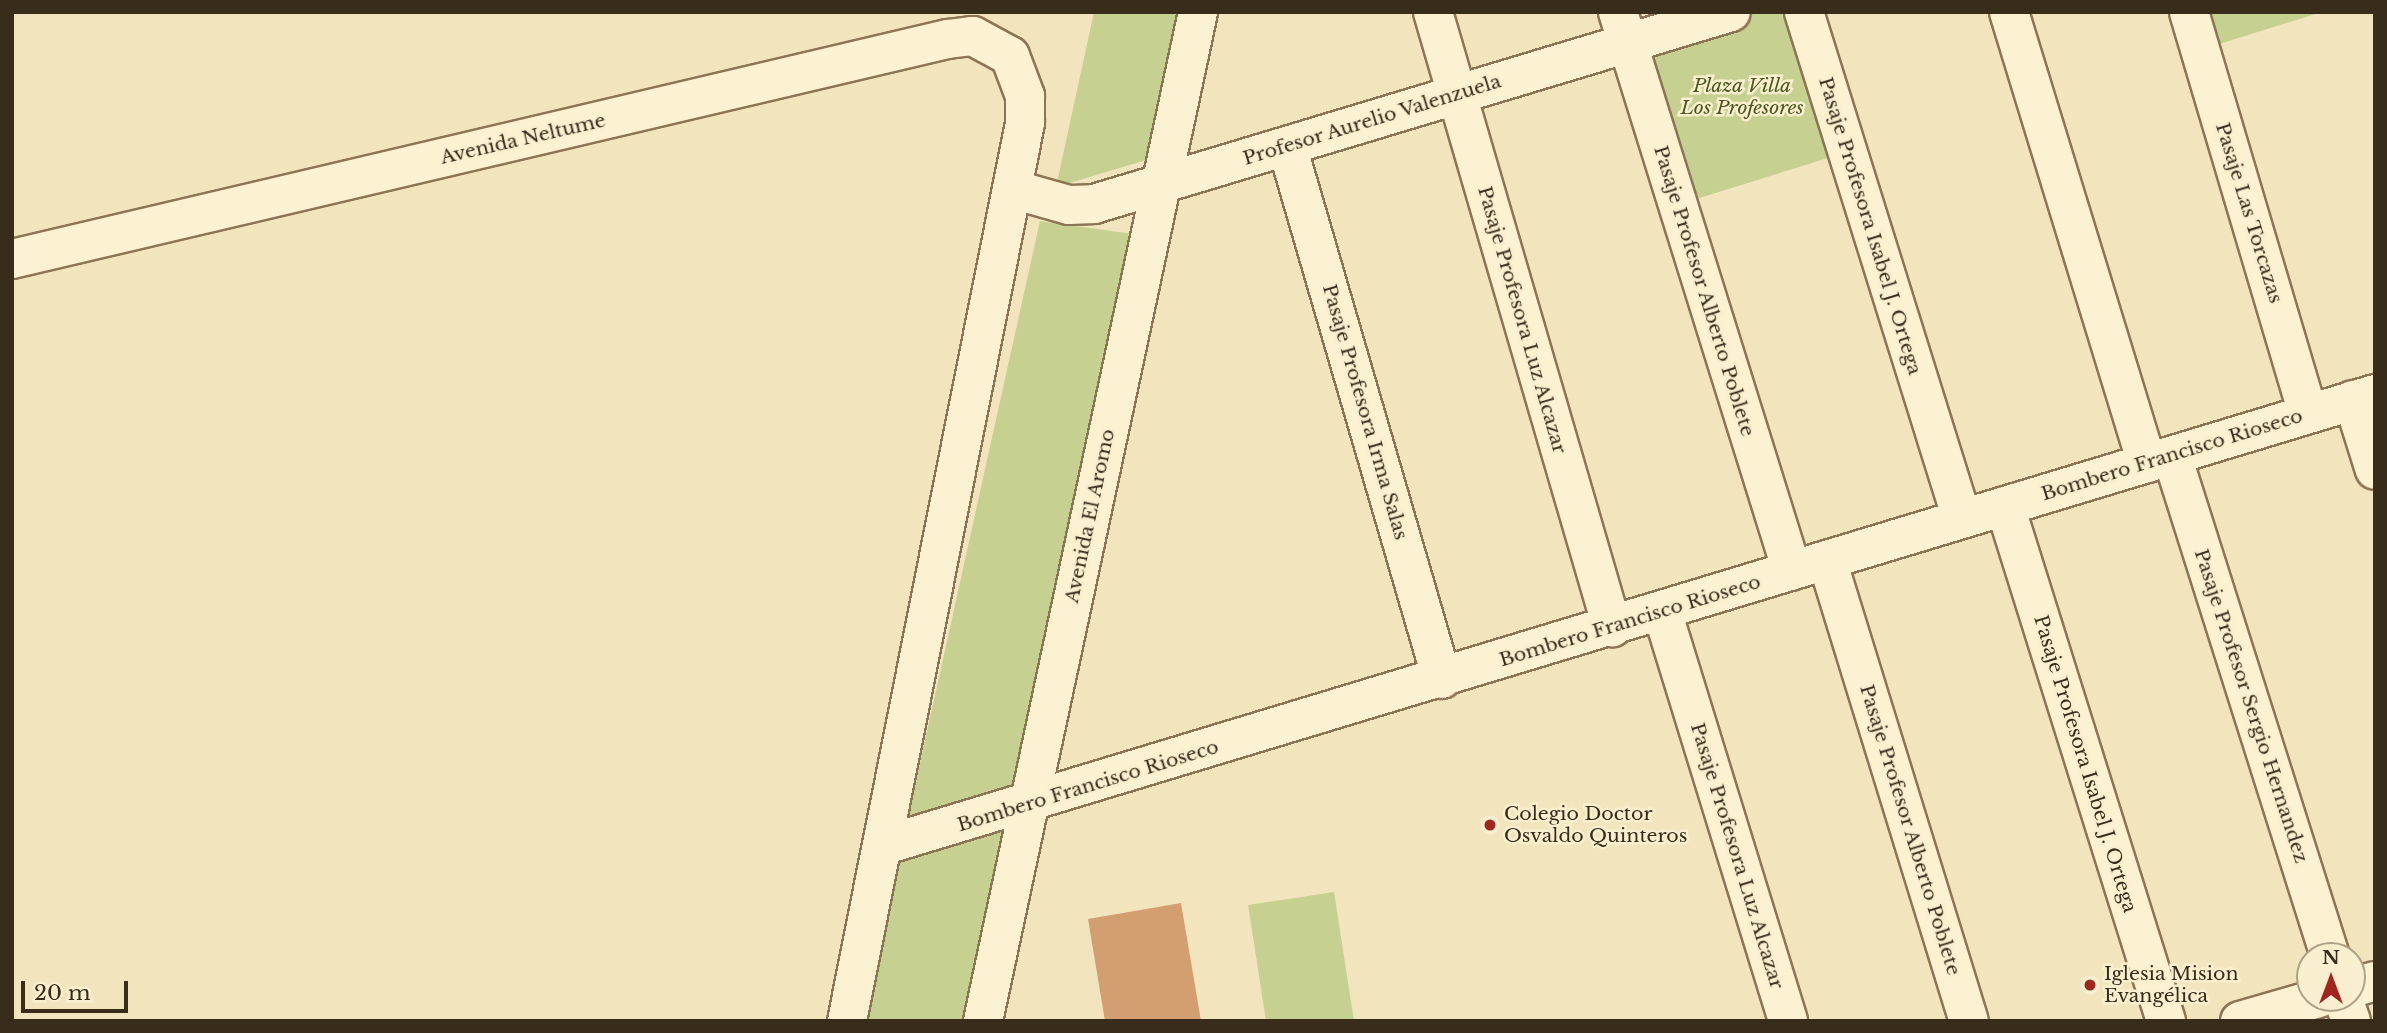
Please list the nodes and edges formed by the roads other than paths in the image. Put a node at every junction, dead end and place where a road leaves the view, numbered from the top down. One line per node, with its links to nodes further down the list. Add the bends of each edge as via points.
1 (1198, 12): 10 (street, Avenida El Aromo)
2 (1433, 12): 8 (street, Pasaje Profesora Luz Alcazar)
3 (1731, 12): 7 (street, Profesor Aurelio Valenzuela)
4 (1804, 12): 18 (street, Pasaje Profesora Isabel J. Ortega)
5 (2009, 12): 15 (street, Pasaje Profesor Sergio Hernandez)
6 (2189, 12): 14 (street, Pasaje Las Torcazas)
7 (1622, 28): 8 (street, Profesor Aurelio Valenzuela); 19 (street, Pasaje Profesor Alberto Poblete)
8 (1457, 96): 9 (street, Profesor Aurelio Valenzuela); 21 (street, Pasaje Profesora Luz Alcazar)
9 (1287, 146): 10 (street, Profesor Aurelio Valenzuela); 22 (street, Pasaje Profesora Irma Salas)
10 (1163, 183): 11 (street, Profesor Aurelio Valenzuela, via 1094,204 1069,205); 23 (street, Avenida El Aromo)
11 (1012, 189): 12 (street, Avenida Neltume, via 1024,123 1019,74 1010,56 973,36); 24 (street)
12 (12, 259)
13 (2364, 397): 14 (street, Bombero Francisco Rioseco); 16 (street)
14 (2308, 414): 15 (street, Bombero Francisco Rioseco)
15 (2160, 459): 17 (street, Bombero Francisco Rioseco); 25 (street, Pasaje Profesor Sergio Hernandez)
16 (2375, 470)
17 (2004, 506): 18 (street, Bombero Francisco Rioseco); 31 (street, Pasaje Profesora Isabel J. Ortega)
18 (1962, 519): 19 (street, Bombero Francisco Rioseco)
19 (1809, 565): 20 (street, Bombero Francisco Rioseco); 30 (street, Pasaje Profesor Alberto Poblete)
20 (1662, 611): 21 (street, Bombero Francisco Rioseco); 29 (street, Pasaje Profesora Luz Alcazar)
21 (1612, 627): 22 (street, Bombero Francisco Rioseco)
22 (1441, 679): 23 (street, Bombero Francisco Rioseco)
23 (1027, 806): 24 (street, Bombero Francisco Rioseco); 28 (street, Avenida El Aromo)
24 (885, 845): 27 (street)
25 (2325, 942)
26 (2296, 1005): 32 (street)
27 (847, 1021)
28 (983, 1021)
29 (1788, 1021)
30 (1969, 1021)
31 (2166, 1021)
32 (2240, 1021)

